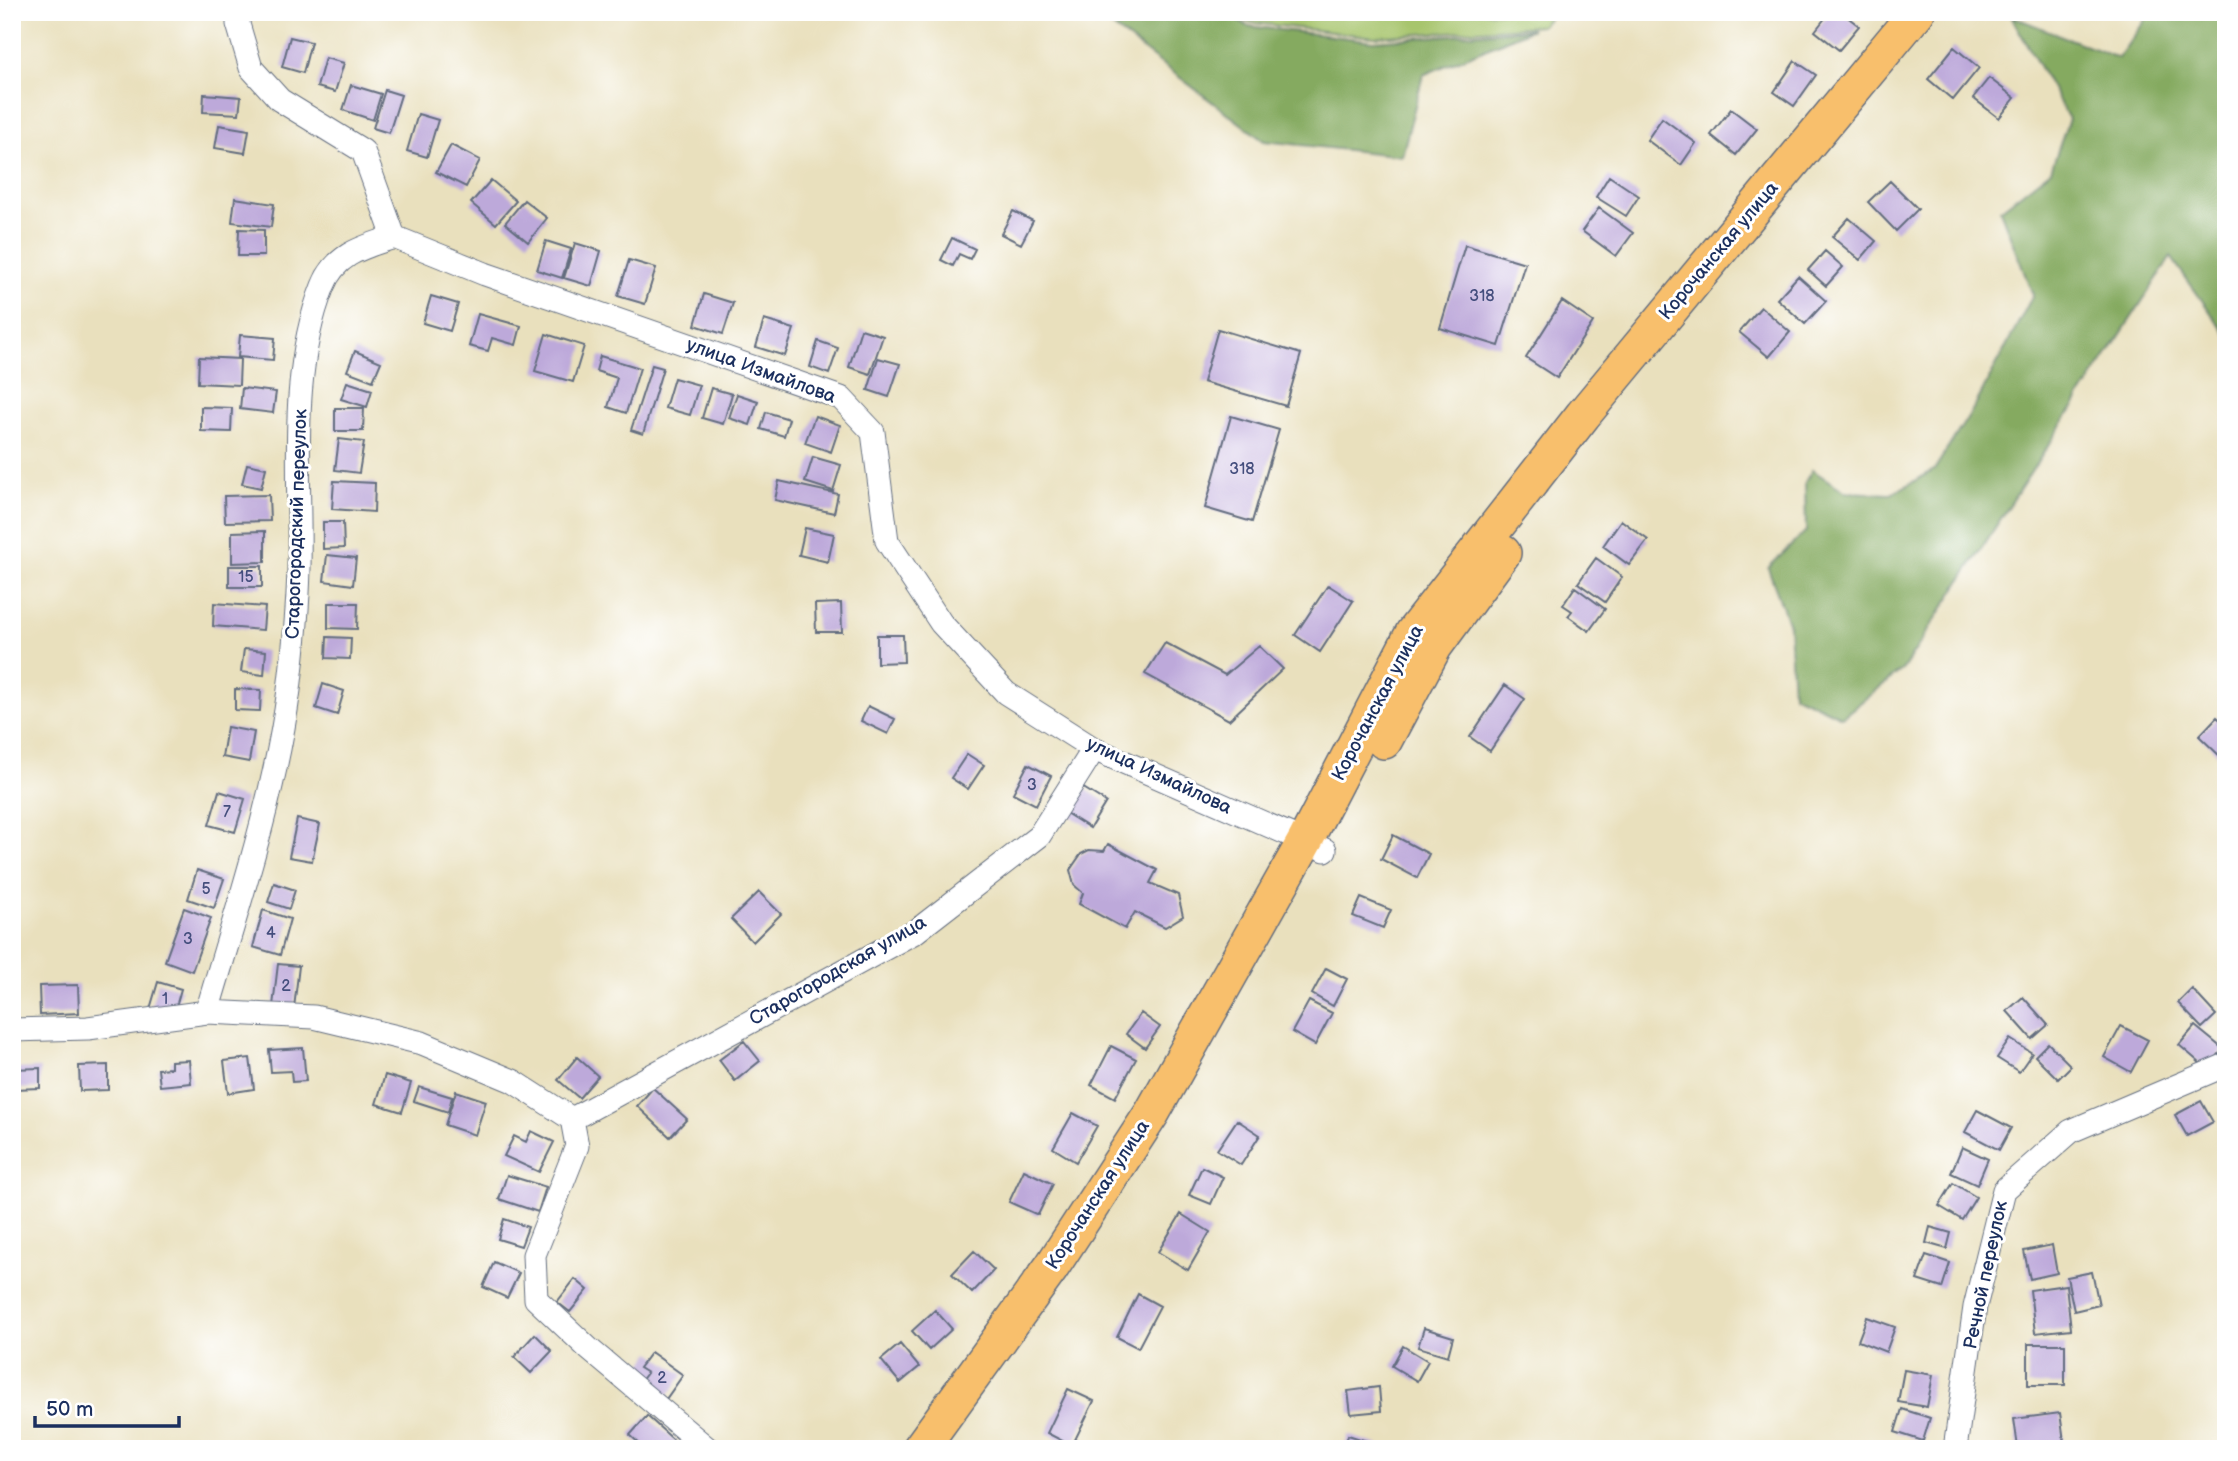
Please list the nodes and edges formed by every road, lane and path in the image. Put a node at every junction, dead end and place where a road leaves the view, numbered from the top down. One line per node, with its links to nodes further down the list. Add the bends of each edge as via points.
1 (239, 12): 4 (street, via 251,68 280,100 363,151)
2 (1917, 12): 6 (main road, Корочанская улица, via 1583,415 1420,623)
3 (1941, 12): 6 (main road, Корочанская улица, via 1613,412 1493,567 1434,647)
4 (394, 237): 5 (street, улица Измайлова, via 485,274 841,398 873,432 887,541 942,623 1006,693); 7 (street, Старогородский переулок, via 348,252 325,282 311,319 302,383 299,571 289,689 271,791)
5 (1094, 749): 6 (street, улица Измайлова); 10 (street, Старогородская улица, via 1039,836 915,932)
6 (1315, 846): 12 (main road, Корочанская улица, via 1051,1268); 13 (main road, Корочанская улица, via 1175,1117 1066,1283)
7 (207, 1012): 8 (street, via 88,1028); 10 (street, via 314,1017 422,1043 513,1081)
8 (12, 1030)
9 (2226, 1065): 14 (street, Речной переулок, via 2071,1131 2004,1190 1975,1307)
10 (572, 1119): 11 (street, via 577,1146 534,1255 536,1299)
11 (709, 1449)
12 (919, 1449)
13 (946, 1449)
14 (1955, 1449)

